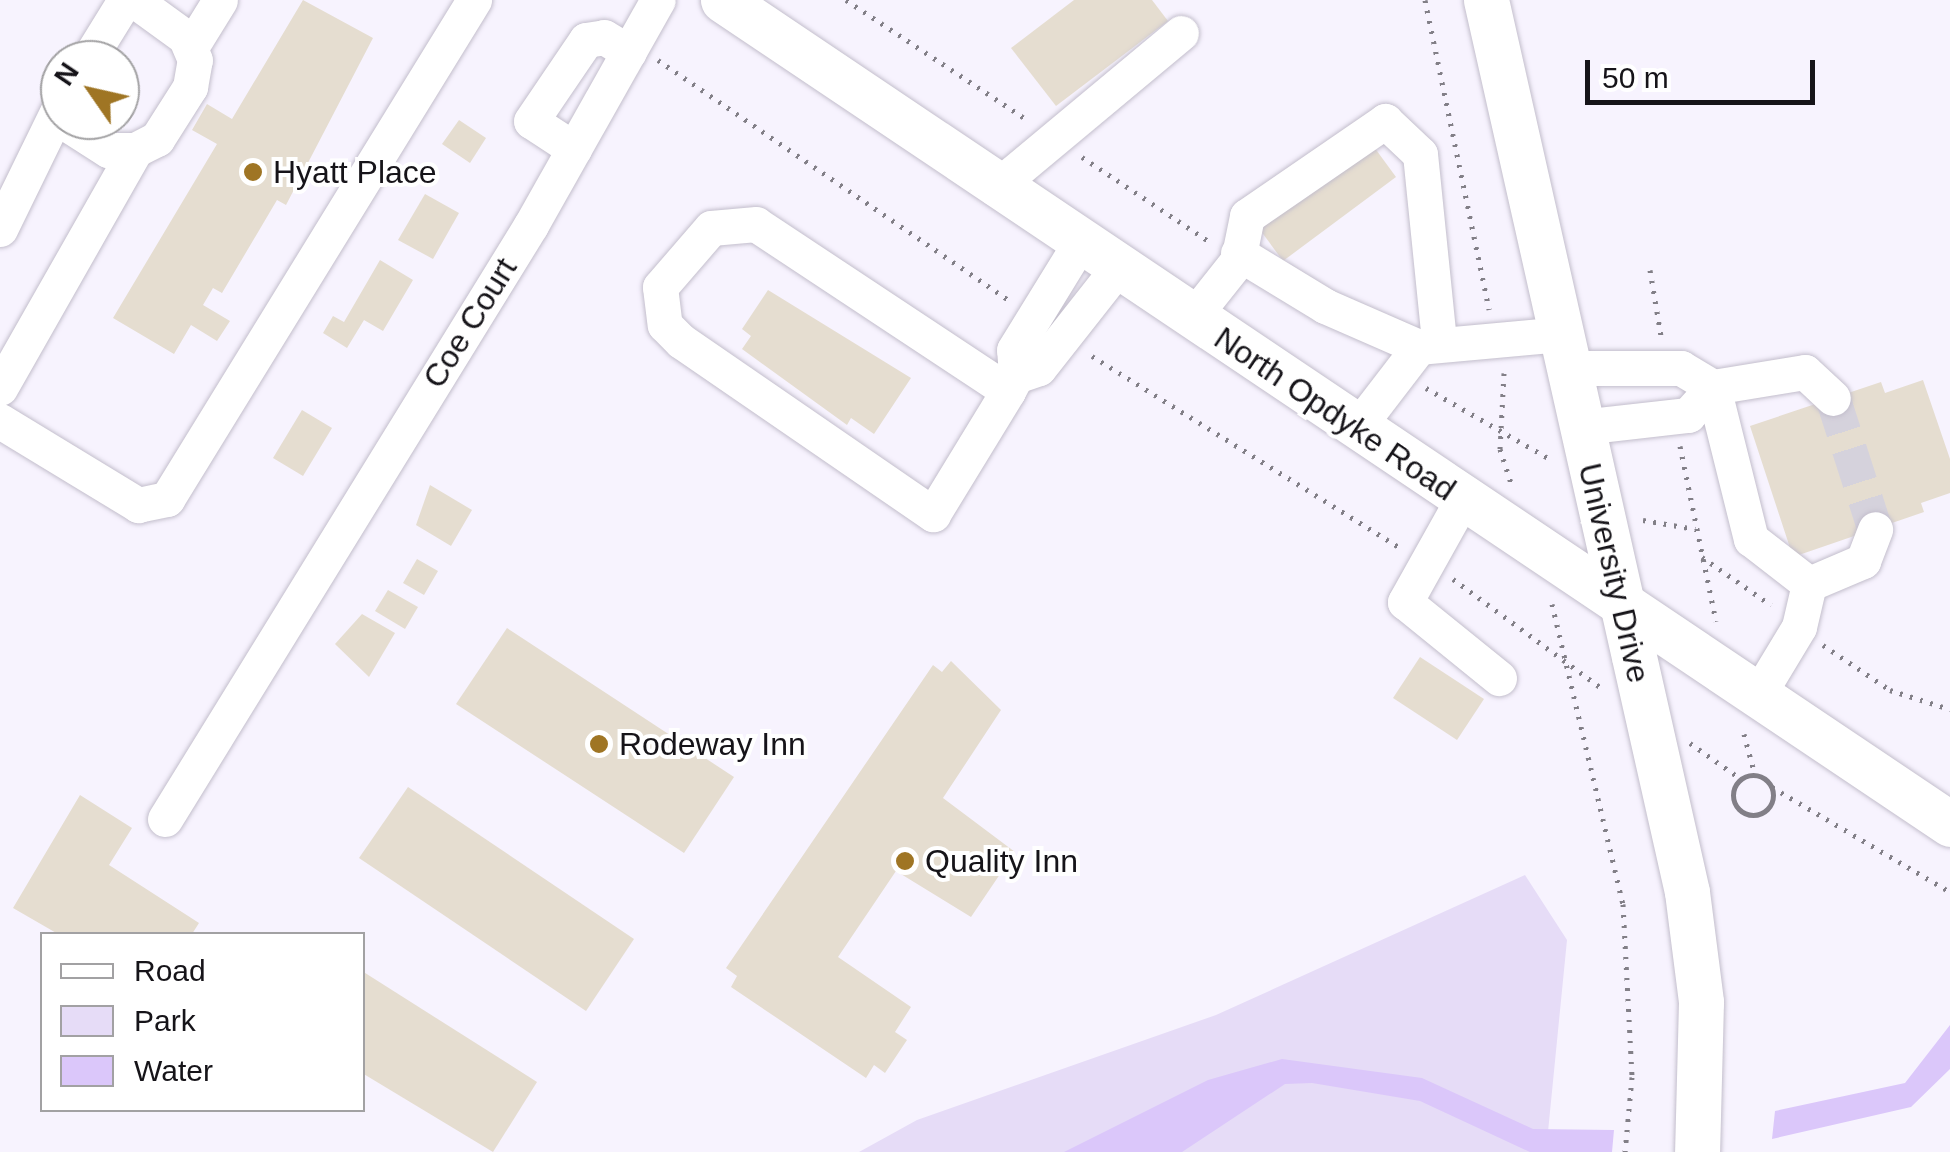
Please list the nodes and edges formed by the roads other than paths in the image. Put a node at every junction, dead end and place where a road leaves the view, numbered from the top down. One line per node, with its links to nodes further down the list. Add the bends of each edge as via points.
1 (125, 0): 9 (street)
2 (134, 0): 10 (street)
3 (220, 0): 10 (street)
4 (658, 0): 11 (street, Coe Court)
5 (724, 0): 17 (main road, North Opdyke Road)
6 (1486, 0): 24 (main road, University Drive)
7 (457, 6): 29 (street, via 167,499 138,505)
8 (1181, 33): 17 (street)
9 (100, 40)
10 (191, 47): 15 (street, via 190,87 158,139)
11 (629, 52): 14 (street, Coe Court); 14 (street, via 604,38 586,40 531,121)
12 (42, 140): 16 (street)
13 (94, 140): 15 (street, via 108,150)
14 (574, 149): 38 (street, Coe Court)
15 (136, 150): 26 (street)
16 (12, 184): 18 (street)
17 (996, 188): 19 (main road, North Opdyke Road)
18 (0, 230)
19 (1078, 246): 21 (main road, North Opdyke Road); 25 (street, via 1014,350)
20 (1238, 256): 22 (street); 23 (street); 23 (street, via 1256,208 1370,126 1396,124 1420,154)
21 (1116, 270): 22 (main road, North Opdyke Road); 25 (street, via 1039,368)
22 (1192, 318): 31 (main road, North Opdyke Road)
23 (1419, 351): 24 (street); 31 (street)
24 (1565, 351): 27 (street, via 1682,368); 30 (main road, University Drive)
25 (1012, 384): 25 (street, via 756,224 710,228 671,266 660,309 682,342 933,514)
26 (0, 388)
27 (1712, 388): 28 (street, via 1784,370 1821,378); 30 (street, via 1688,415); 34 (street, via 1751,539)
28 (1833, 398)
29 (0, 421)
30 (1581, 426): 35 (main road, University Drive)
31 (1356, 429): 32 (main road, North Opdyke Road)
32 (1462, 500): 35 (main road, North Opdyke Road); 36 (street, via 1405,602)
33 (1875, 529): 34 (street, via 1862,561)
34 (1808, 584): 37 (street, via 1799,627)
35 (1621, 607): 37 (main road, North Opdyke Road); 40 (main road, University Drive, via 1687,892 1701,1002)
36 (1499, 678)
37 (1758, 695): 39 (main road, North Opdyke Road)
38 (166, 819)
39 (1950, 824)
40 (1696, 1152)

